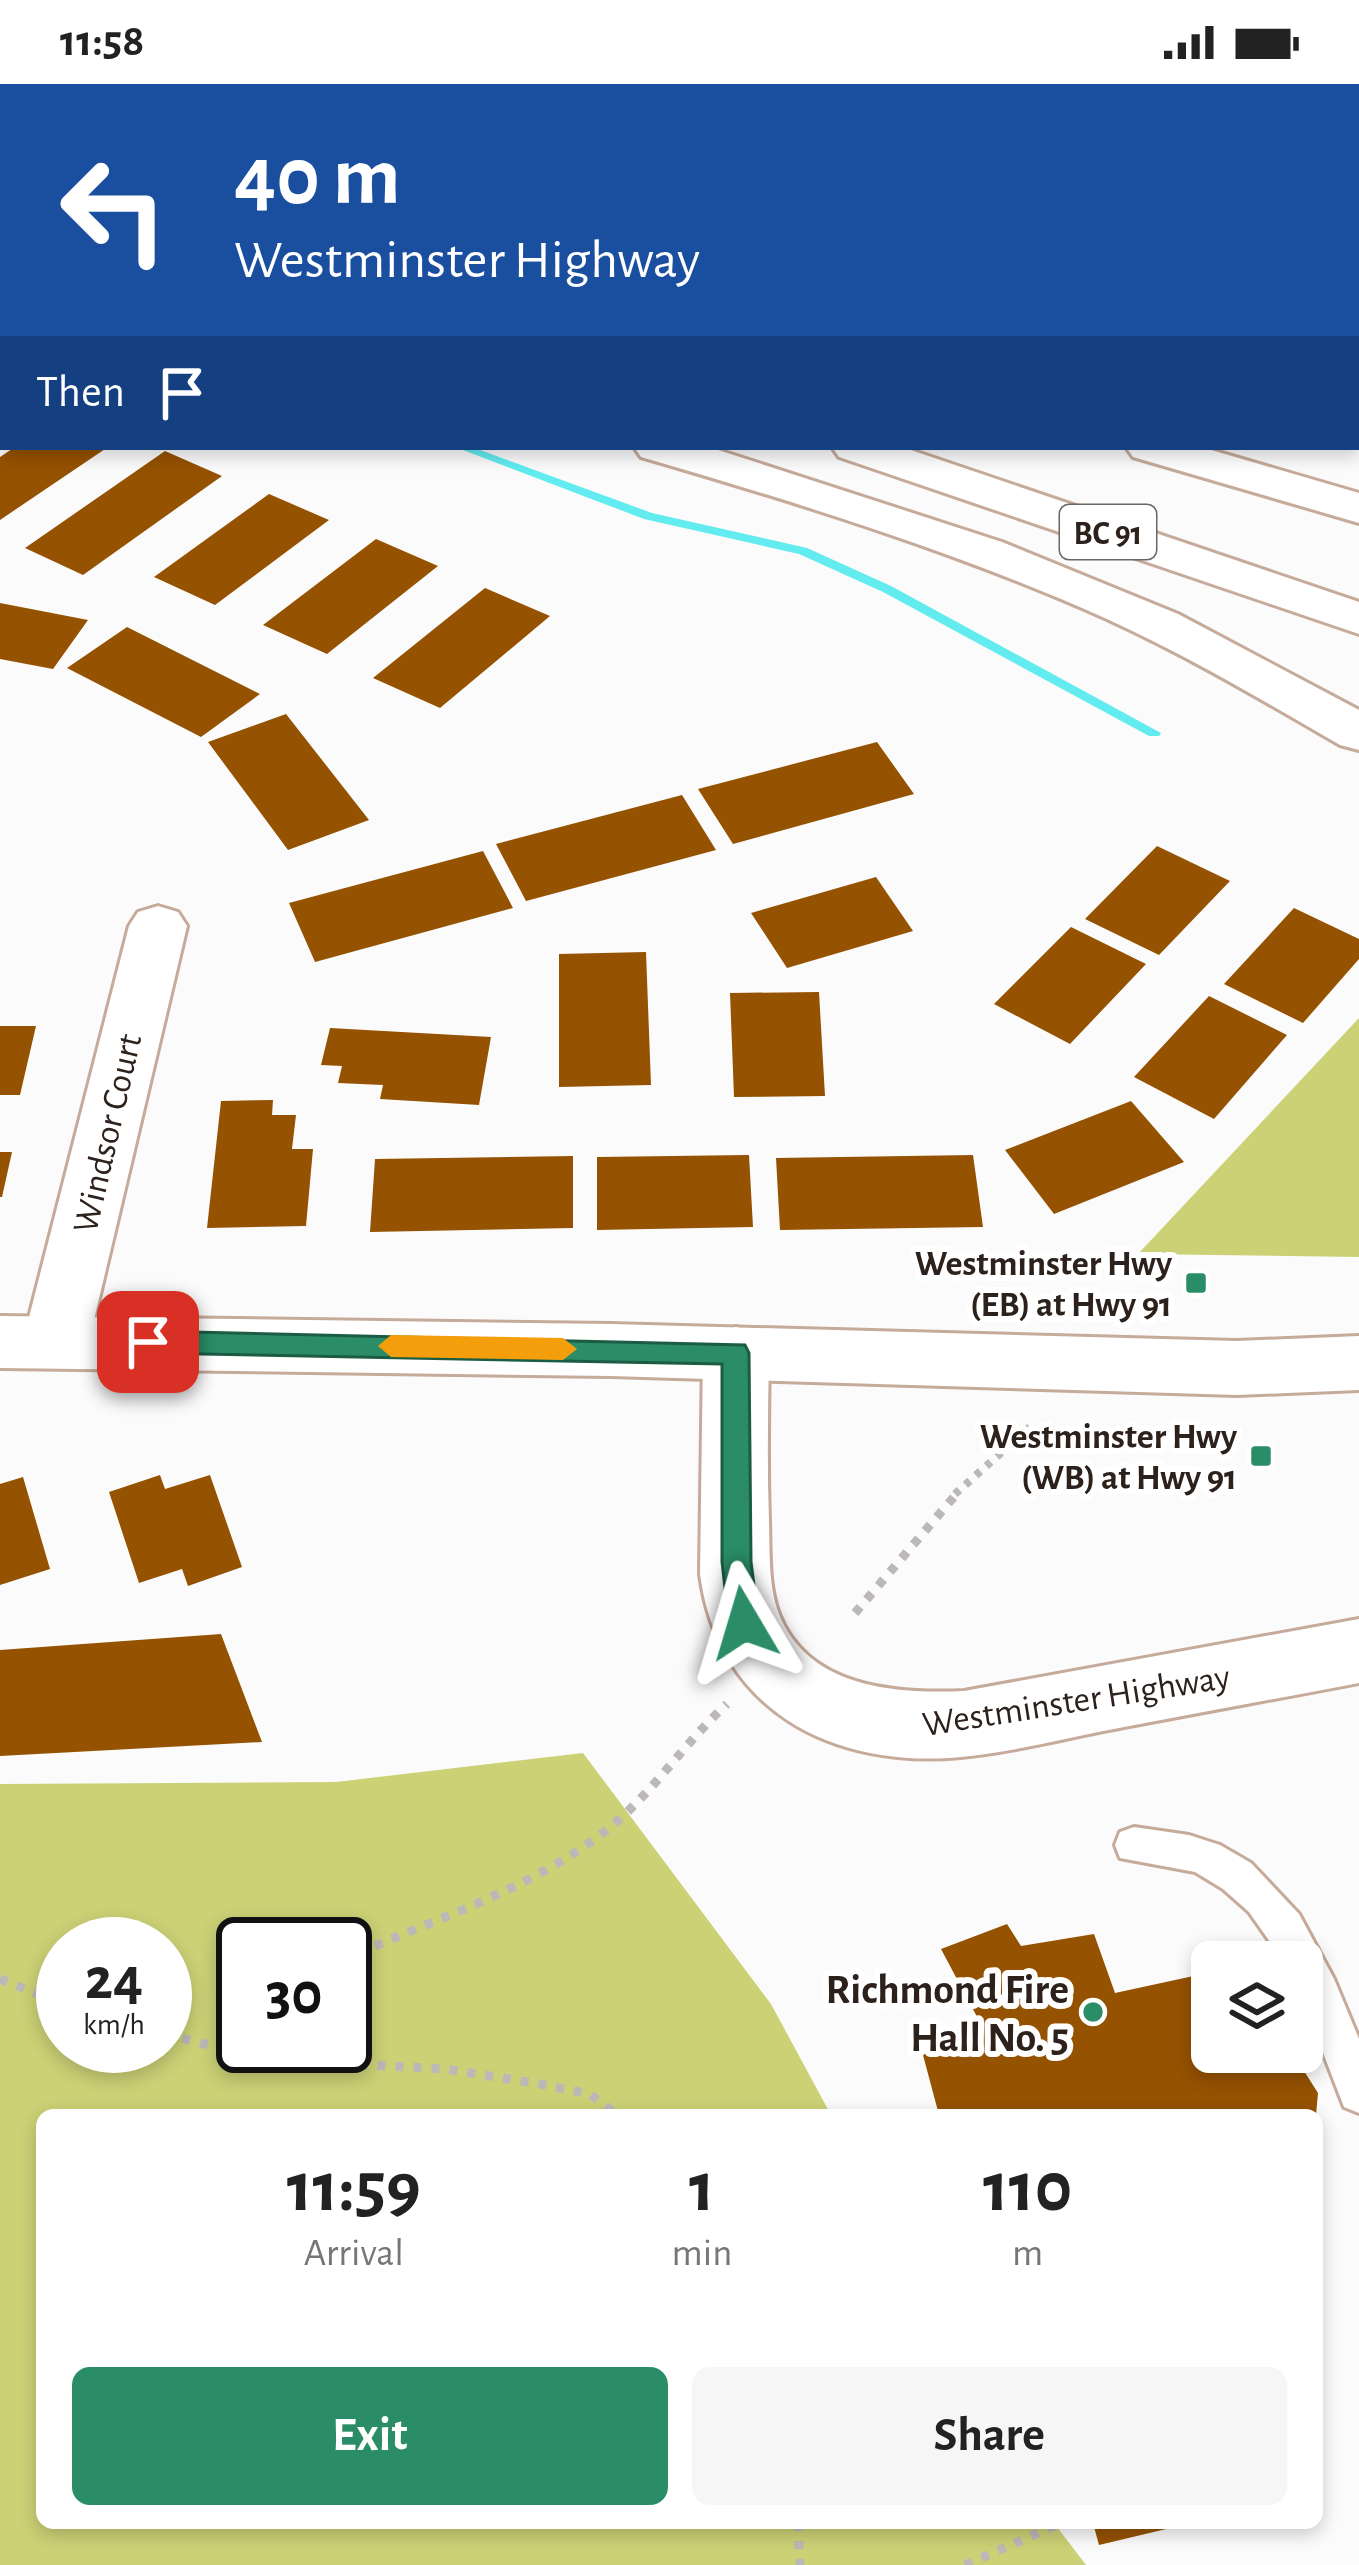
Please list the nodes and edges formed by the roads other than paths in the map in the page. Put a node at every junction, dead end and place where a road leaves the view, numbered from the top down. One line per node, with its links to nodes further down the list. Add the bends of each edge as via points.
1 (668, 450): 8 (main road, via 1094,595)
2 (865, 450): 7 (main road, BC 91)
3 (988, 450): 6 (main road, BC 91)
4 (1160, 450): 5 (main road)
5 (1359, 508)
6 (1260, 537)
7 (1359, 619)
8 (1359, 734)
9 (158, 926): 10 (main road, Windsor Court)
10 (28, 1342): 11 (main road)
11 (736, 1353): 12 (main road, via 1237,1368); 13 (main road, Westminster Highway, via 736,1562 744,1623 773,1671 824,1709 911,1728 964,1724)
12 (1359, 1363)
13 (1359, 1651)
14 (1134, 1845): 15 (lane, via 1204,1857 1244,1882 1285,1926)
15 (1359, 2093)

